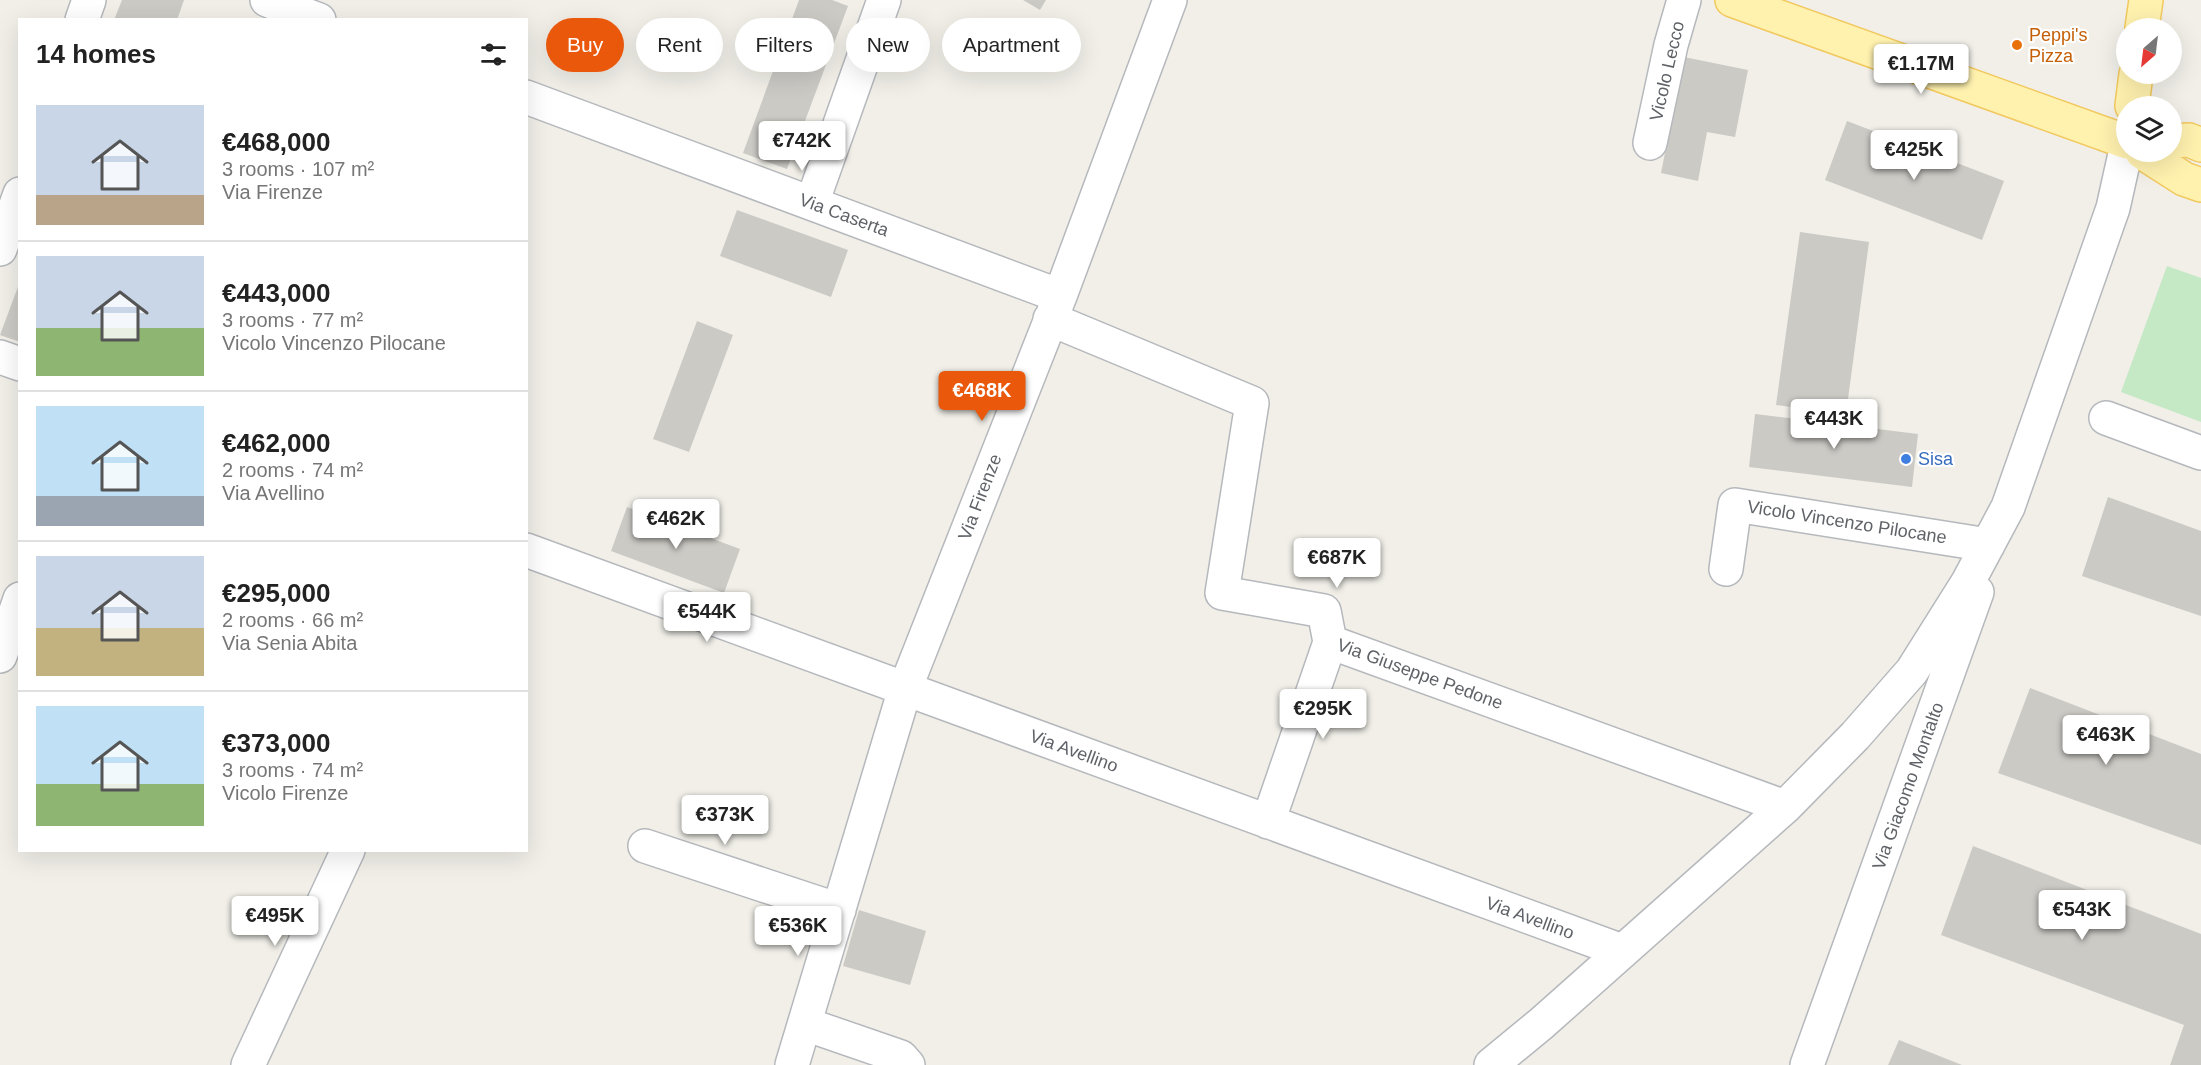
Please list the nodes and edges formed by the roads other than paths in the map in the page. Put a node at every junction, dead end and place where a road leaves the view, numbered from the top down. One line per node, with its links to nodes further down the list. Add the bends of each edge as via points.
1 (89, 0): 8 (street)
2 (267, 0): 9 (street)
3 (884, 0): 20 (street)
4 (1170, 0): 22 (street, Via Firenze)
5 (1684, 0): 14 (street, Vicolo Lecco)
6 (1732, 0): 12 (main road)
7 (2145, 0): 10 (main road)
8 (83, 18)
9 (314, 18)
10 (2143, 18)
11 (528, 98): 20 (street, Via Caserta)
12 (2116, 140)
13 (2182, 141): 15 (main road)
14 (1650, 143)
15 (2201, 145)
16 (2123, 162): 27 (street, via 2113,208)
17 (2158, 162): 18 (main road)
18 (2201, 185)
19 (18, 200): 21 (street)
20 (812, 203): 22 (street, Via Caserta)
21 (0, 249)
22 (1055, 307): 32 (street, Via Giuseppe Pedone, via 1252,403 1222,593 1324,611); 34 (street, Via Firenze)
23 (0, 357): 24 (street)
24 (18, 363)
25 (2106, 418): 26 (street)
26 (2201, 453)
27 (2008, 507): 28 (street); 48 (street, Via Giacomo Montalto)
28 (1988, 544): 30 (street, Vicolo Vincenzo Pilocane, via 1735,505); 35 (street, via 1912,671)
29 (528, 551): 34 (street, Via Avellino)
30 (1725, 569)
31 (18, 606): 33 (street)
32 (1330, 642): 35 (street, Via Giuseppe Pedone); 36 (street)
33 (6, 646)
34 (905, 689): 36 (street, Via Avellino); 39 (street, Via Firenze)
35 (1785, 807): 40 (street)
36 (1268, 822): 40 (street, Via Avellino)
37 (645, 846): 39 (street)
38 (347, 852): 43 (street)
39 (839, 910): 42 (street, Via Firenze)
40 (1622, 951): 41 (street)
41 (1542, 1023): 46 (street); 47 (street)
42 (805, 1024): 44 (street, Via Firenze); 45 (street, via 902,1057)
43 (248, 1065)
44 (792, 1065)
45 (908, 1065)
46 (1491, 1065)
47 (1522, 1065)
48 (1807, 1065)

